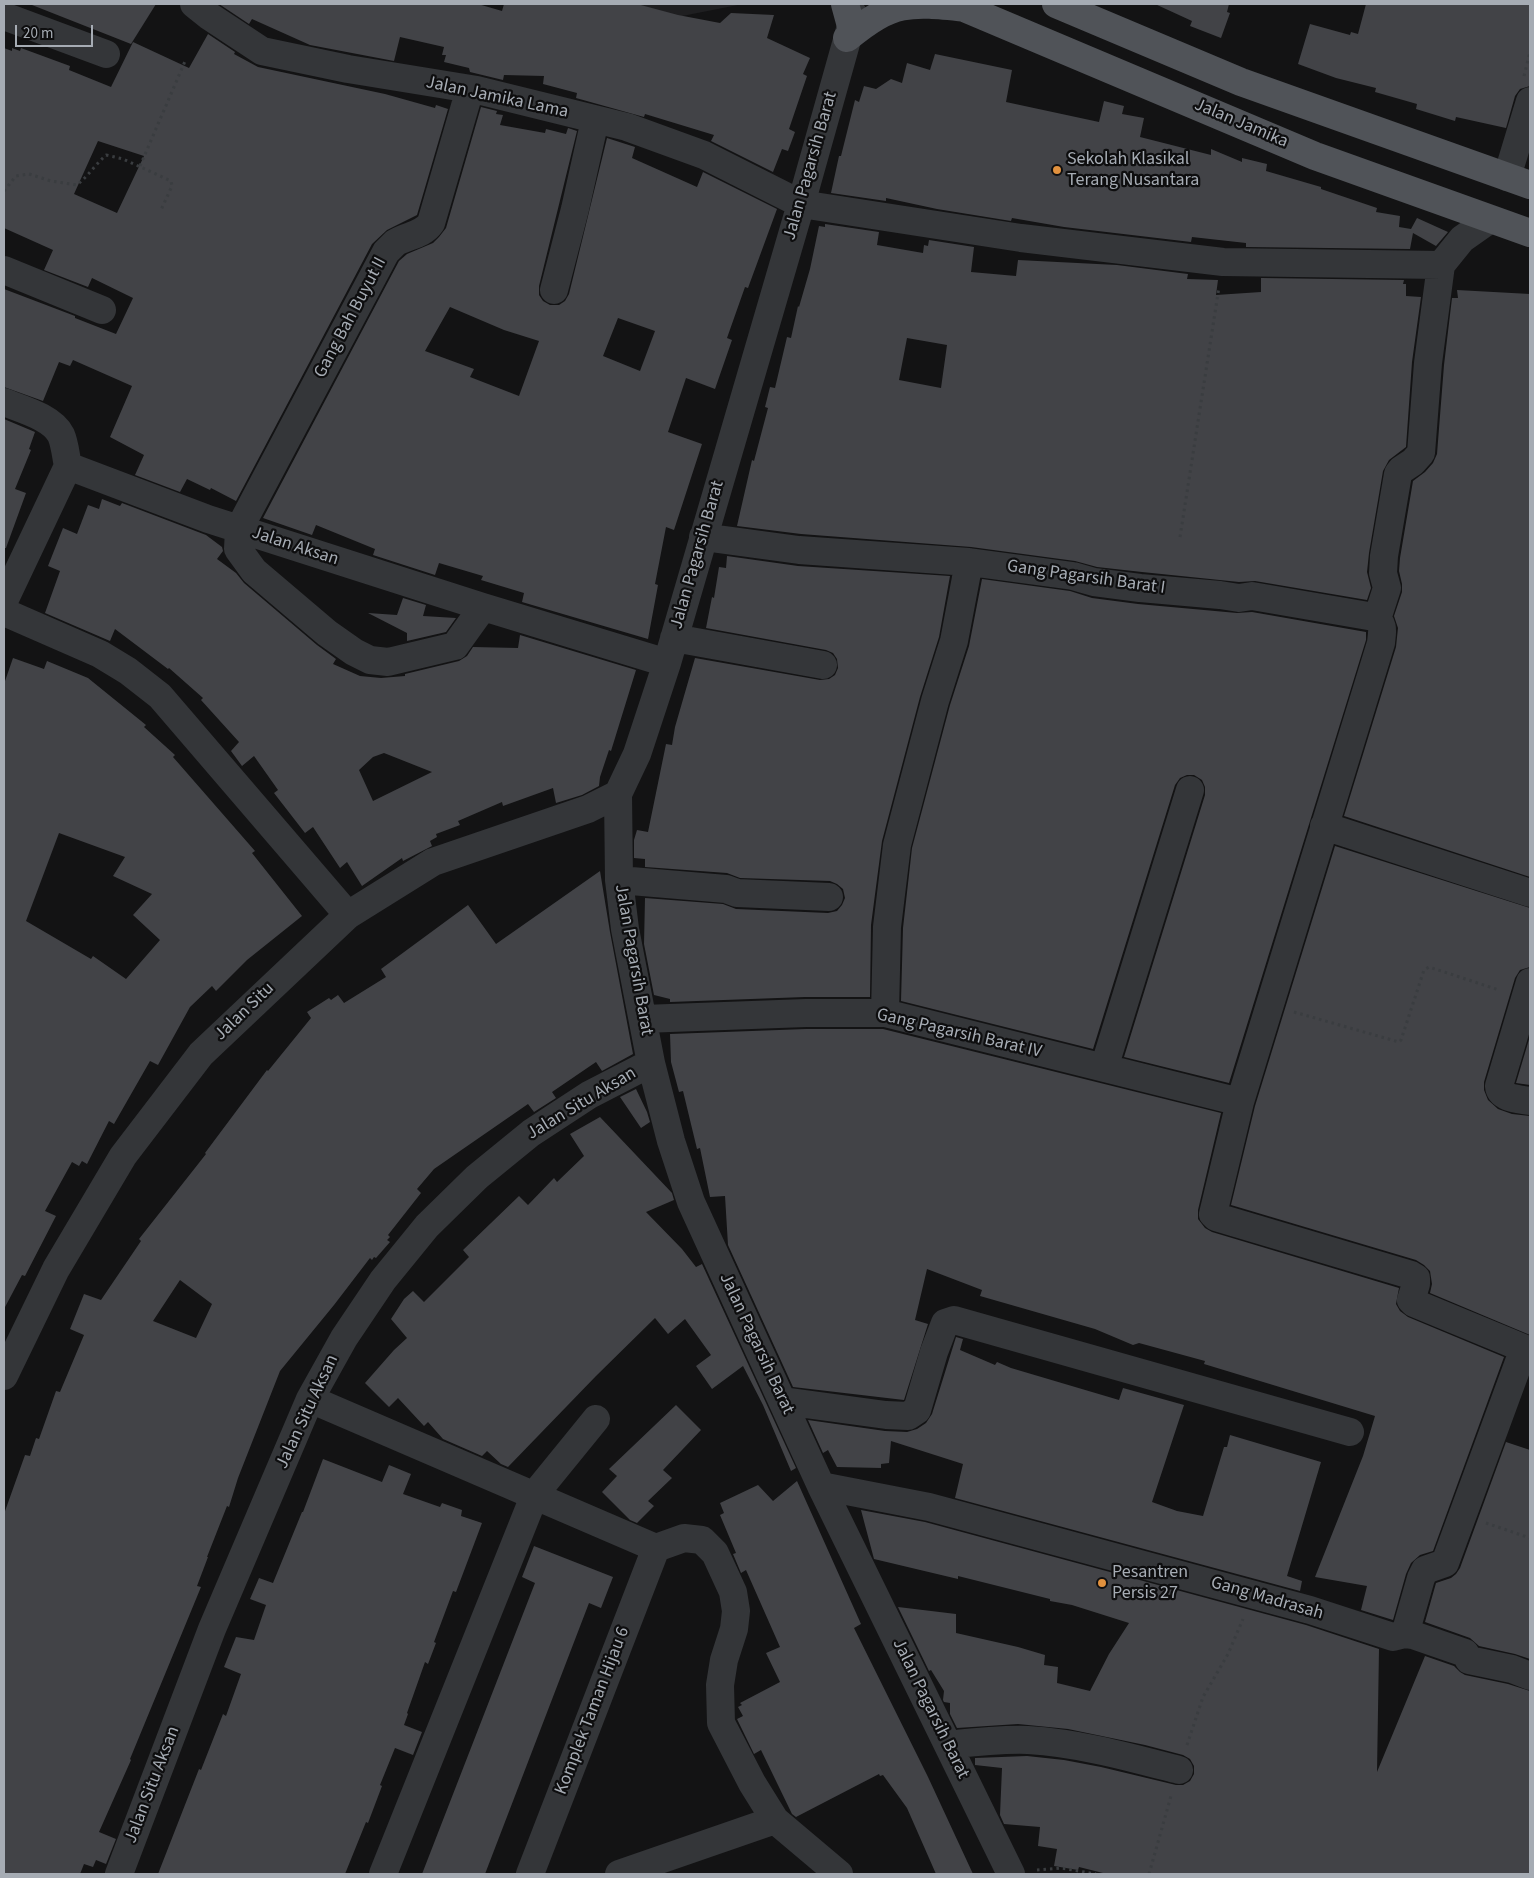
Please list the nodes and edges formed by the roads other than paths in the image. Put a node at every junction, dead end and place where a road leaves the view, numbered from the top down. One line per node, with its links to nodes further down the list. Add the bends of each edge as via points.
1 (194, 4): 7 (street, Jalan Jamika Lama, via 262,51)
2 (1056, 4): 10 (main road, via 1241,82)
3 (961, 6): 5 (main road, Jalan Jamika, via 899,6 872,18); 12 (main road, Jalan Jamika, via 1315,156)
4 (4, 16): 6 (street)
5 (850, 18): 11 (street, Jalan Pagarsih Barat)
6 (106, 54)
7 (470, 90): 9 (street, Jalan Jamika Lama); 20 (street, Gang Bah Buyut II, via 430,223 426,229 396,243 386,252)
8 (1530, 101): 10 (street)
9 (595, 120): 11 (street, Jalan Jamika Lama, via 704,155); 16 (street)
10 (1519, 181)
11 (801, 204): 14 (street, Jalan Jamika Lama, via 1021,238 1223,262); 21 (street, Jalan Pagarsih Barat)
12 (1489, 220): 13 (main road, Jalan Jamika); 14 (street, via 1462,239)
13 (1530, 234)
14 (1440, 265): 26 (street, via 1428,363 1422,452 1398,474 1384,556 1383,573 1387,588)
15 (4, 270): 17 (street)
16 (554, 290)
17 (102, 310)
18 (4, 402): 19 (street, via 41,417 55,428 61,435)
19 (68, 466): 20 (street, Jalan Aksan); 23 (street)
20 (239, 529): 24 (street, Jalan Aksan); 24 (street, via 238,549 254,571 327,633 370,660 388,662 455,646)
21 (703, 537): 22 (street, Gang Pagarsih Barat I, via 799,550); 27 (street, Jalan Pagarsih Barat)
22 (969, 562): 26 (street, Gang Pagarsih Barat I, via 1140,588 1239,598 1252,596); 37 (street, via 954,641 897,845 886,926)
23 (4, 601)
24 (483, 607): 27 (street, Jalan Aksan)
25 (4, 612): 35 (street, via 100,654 160,696)
26 (1377, 619): 31 (street, via 1382,627 1381,644)
27 (670, 651): 28 (street, Jalan Aksan); 30 (street, Jalan Pagarsih Barat, via 637,754)
28 (823, 665)
29 (1190, 790): 40 (street)
30 (618, 794): 32 (street, Jalan Pagarsih Barat); 35 (street, Jalan Situ, via 588,809 433,862)
31 (1324, 826): 33 (street); 42 (street)
32 (619, 880): 34 (street, via 726,889 737,893); 38 (street, Jalan Pagarsih Barat)
33 (1530, 893)
34 (829, 897)
35 (348, 915): 43 (street, Jalan Situ, via 201,1054 122,1156 56,1269)
36 (1528, 990): 41 (street, via 1499,1091 1503,1095)
37 (885, 1013): 38 (street, Gang Pagarsih Barat IV); 40 (street, Gang Pagarsih Barat IV)
38 (643, 1019): 39 (street, Jalan Pagarsih Barat)
39 (651, 1063): 44 (street, Jalan Situ Aksan, via 589,1095 531,1133 476,1177 427,1226 383,1280 344,1338); 45 (street, Jalan Pagarsih Barat, via 691,1202)
40 (1104, 1068): 42 (street, Gang Pagarsih Barat IV)
41 (1530, 1101)
42 (1240, 1102): 51 (street, via 1213,1214 1216,1217 1411,1275 1416,1278 1411,1300 1414,1303 1523,1348 1444,1563 1428,1568 1421,1578)
43 (4, 1376)
44 (310, 1399): 49 (street); 57 (street, Jalan Situ Aksan, via 212,1630)
45 (783, 1401): 47 (street, via 886,1415 913,1414 945,1323 954,1320); 48 (street, Jalan Pagarsih Barat)
46 (596, 1419): 49 (street)
47 (1350, 1432)
48 (822, 1486): 51 (street, Gang Madrasah, via 929,1507 1310,1610 1393,1637); 53 (street, Jalan Pagarsih Barat)
49 (535, 1494): 50 (street); 58 (street)
50 (656, 1548): 55 (street, via 684,1538 702,1540 715,1553 733,1592 736,1611 720,1685 721,1723); 59 (street, Komplek Taman Hijau 6)
51 (1405, 1634): 52 (street, Gang Madrasah, via 1465,1653 1469,1660)
52 (1530, 1676)
53 (948, 1746): 54 (street, via 979,1741 1029,1740 1086,1748); 56 (street, Jalan Pagarsih Barat)
54 (1179, 1770)
55 (775, 1820): 60 (street); 61 (street)
56 (1020, 1873)
57 (119, 1874)
58 (383, 1874)
59 (530, 1874)
60 (619, 1874)
61 (839, 1874)

